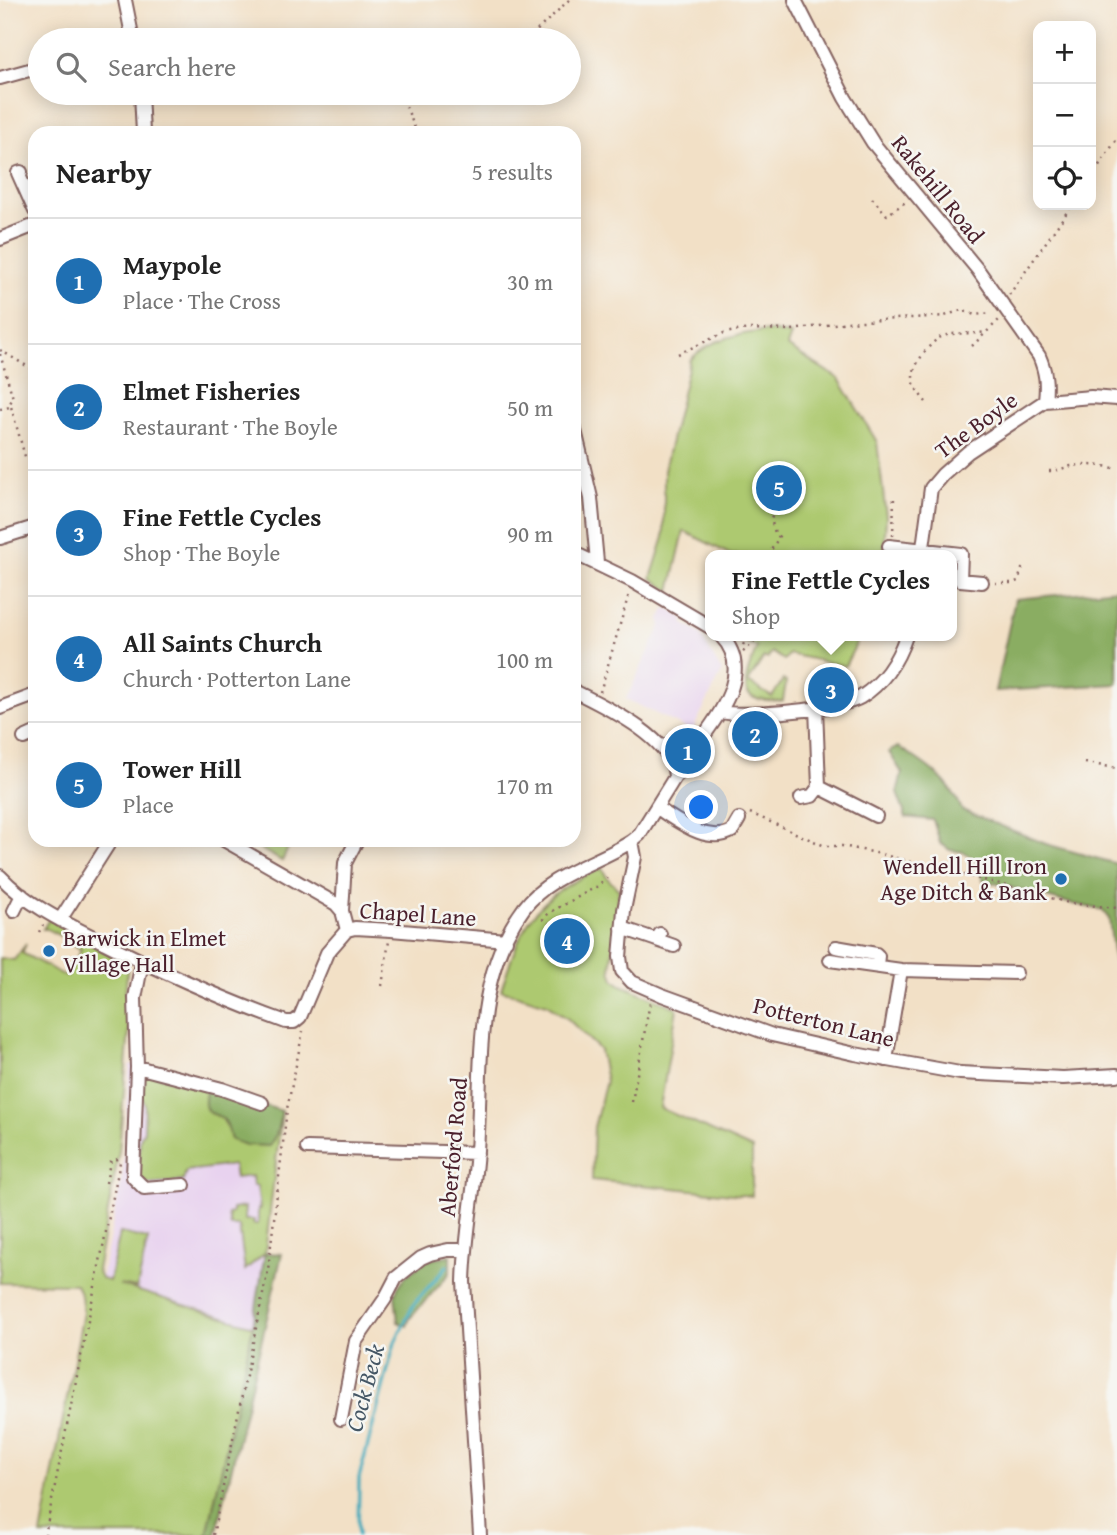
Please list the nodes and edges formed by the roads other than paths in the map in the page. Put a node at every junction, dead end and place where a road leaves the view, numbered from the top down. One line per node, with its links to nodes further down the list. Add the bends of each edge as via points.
1 (125, 0): 3 (street)
2 (795, 0): 13 (street, Rakehill Road, via 873,143 1005,306 1039,356 1046,372)
3 (131, 28)
4 (28, 70): 5 (street)
5 (0, 78)
6 (142, 105): 7 (street)
7 (143, 126)
8 (21, 172): 9 (street)
9 (28, 196)
10 (28, 228): 11 (street)
11 (0, 239)
12 (1117, 399): 13 (street, The Boyle)
13 (1045, 401): 19 (street, The Boyle, via 968,452 931,488)
14 (581, 454): 22 (street, via 592,498)
15 (28, 529): 16 (street)
16 (0, 538)
17 (891, 546): 18 (street)
18 (912, 550)
19 (922, 550)
20 (957, 554): 23 (street, via 961,554 960,580)
21 (581, 556): 22 (street)
22 (597, 562): 24 (street)
23 (982, 582)
24 (705, 624)
25 (724, 641): 31 (street, via 735,659 732,685)
26 (904, 641): 29 (street, via 895,662 867,692)
27 (581, 694): 33 (street, via 621,716)
28 (28, 698): 30 (street)
29 (817, 707): 31 (street, via 751,715); 35 (street)
30 (0, 708)
31 (720, 712): 32 (street)
32 (699, 741): 33 (street); 34 (street, via 686,767)
33 (660, 746): 34 (street, via 672,760)
34 (675, 777): 37 (street)
35 (819, 787): 36 (street, via 812,796); 38 (street)
36 (801, 798)
37 (657, 808): 39 (street, via 712,836 732,831); 40 (street)
38 (876, 816)
39 (739, 819)
40 (636, 838): 49 (street, Potterton Lane); 51 (street, Aberford Road, via 539,892)
41 (106, 847): 48 (street)
42 (237, 847): 47 (street)
43 (353, 847): 47 (street, via 345,863)
44 (0, 876): 45 (street)
45 (23, 895): 46 (street); 48 (street)
46 (14, 911)
47 (342, 911): 50 (street)
48 (60, 919): 55 (street)
49 (622, 928): 52 (street, via 659,937); 59 (street, Potterton Lane, via 620,964 632,982 772,1035)
50 (347, 930): 51 (street, Chapel Lane); 55 (street, Chapel Lane, via 327,953 294,1022 243,1006)
51 (506, 940): 64 (street, Aberford Road, via 484,1009)
52 (674, 946)
53 (836, 947): 56 (street, via 876,954)
54 (830, 961): 56 (street)
55 (142, 962): 60 (street, via 135,998)
56 (877, 965): 57 (street)
57 (901, 970): 58 (street, via 1001,965); 59 (street)
58 (1016, 973)
59 (886, 1060): 61 (street, Potterton Lane, via 960,1073 1063,1078)
60 (137, 1067): 62 (street); 65 (street, via 133,1177 144,1188)
61 (1117, 1075)
62 (262, 1103)
63 (307, 1148): 64 (street)
64 (477, 1153): 66 (street, Aberford Road)
65 (184, 1185)
66 (465, 1250): 67 (street, via 430,1254 396,1278 356,1341); 68 (street, Aberford Road, via 464,1321)
67 (341, 1419)
68 (480, 1535)

